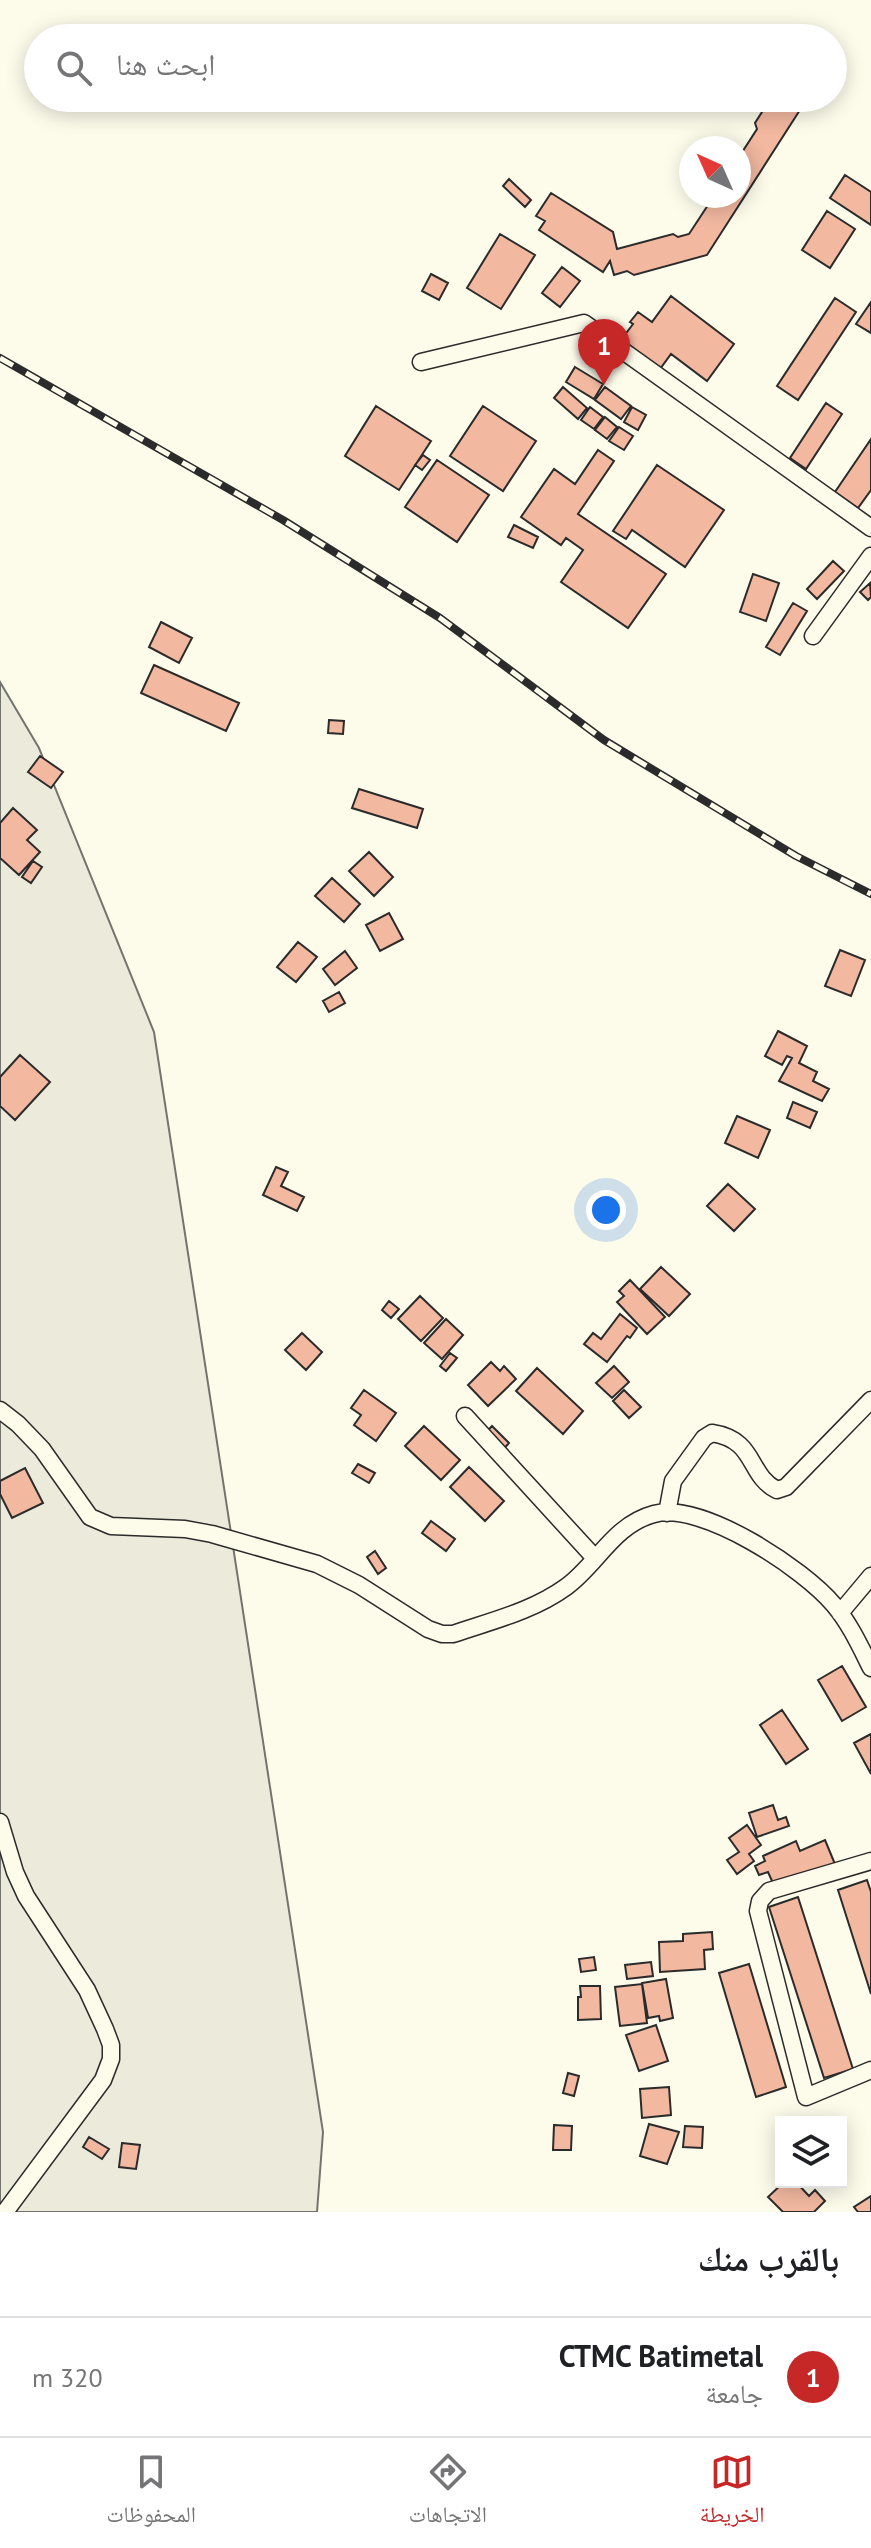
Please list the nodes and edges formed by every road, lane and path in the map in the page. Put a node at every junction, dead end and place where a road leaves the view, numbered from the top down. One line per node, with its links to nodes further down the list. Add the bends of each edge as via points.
1 (421, 362): 2 (street, via 584,323)
2 (871, 528)
3 (871, 556): 4 (street)
4 (813, 636)
5 (871, 1400): 8 (street, via 793,1481 777,1490 765,1481 747,1450 727,1435 712,1433 673,1481)
6 (0, 1410): 9 (street, via 42,1449 90,1517 111,1526 212,1534 317,1564 442,1634 539,1604 568,1586)
7 (465, 1416): 9 (street)
8 (667, 1513): 9 (street, via 628,1525); 11 (street, via 720,1524 798,1570)
9 (594, 1557)
10 (871, 1576): 11 (street)
11 (840, 1613): 12 (street)
12 (871, 1668)
13 (0, 1822): 16 (street, via 26,1896 87,1990 111,2045 103,2080)
14 (871, 1861): 15 (street, via 769,1891 758,1911 806,2097)
15 (871, 2070)
16 (5, 2212)

